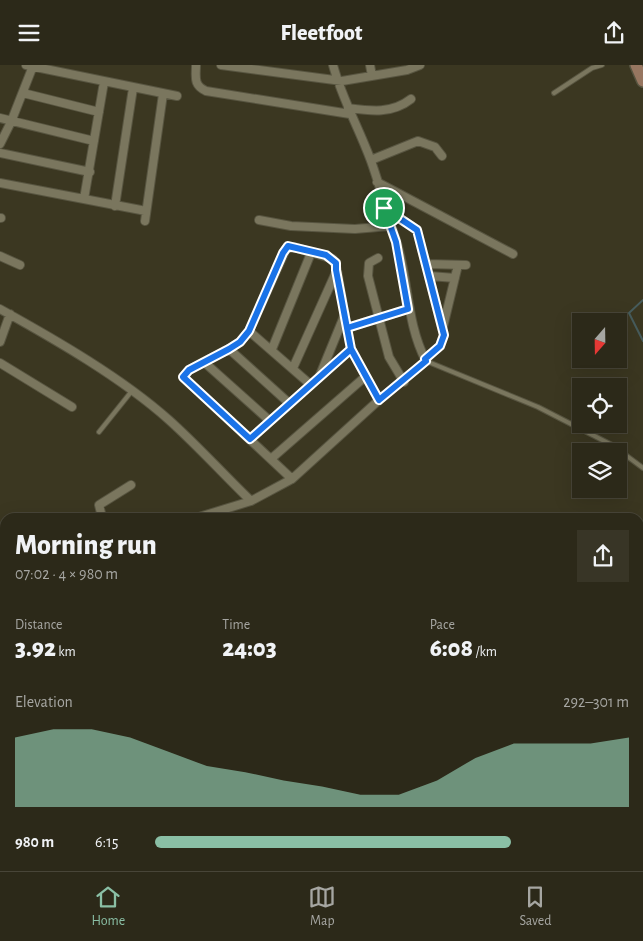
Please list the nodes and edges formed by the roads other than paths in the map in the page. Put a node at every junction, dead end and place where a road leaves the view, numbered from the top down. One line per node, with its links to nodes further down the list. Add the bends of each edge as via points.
1 (196, 65): 20 (street, via 195,82 206,91)
2 (221, 65): 11 (street)
3 (334, 65): 11 (street)
4 (370, 65): 10 (street)
5 (420, 65): 9 (street)
6 (602, 65): 16 (lane)
7 (636, 65): 12 (main road)
8 (30, 66): 13 (street); 15 (street)
9 (406, 67): 10 (street)
10 (372, 77): 11 (street)
11 (338, 81): 20 (street)
12 (643, 81)
13 (104, 82): 14 (street); 21 (street)
14 (133, 88): 17 (street); 33 (street)
15 (23, 93): 21 (street); 23 (street)
16 (554, 93)
17 (163, 94): 18 (street); 35 (street)
18 (177, 96)
19 (412, 99): 20 (street, via 401,107 385,111)
20 (349, 111): 28 (street)
21 (99, 112): 24 (street)
22 (0, 119): 23 (street)
23 (11, 122): 24 (street); 25 (street)
24 (94, 141): 29 (street)
25 (0, 145)
26 (0, 153): 29 (street)
27 (442, 156): 28 (street, via 435,147 418,141)
28 (371, 160): 30 (street)
29 (90, 172): 32 (street)
30 (377, 181): 34 (street); 40 (street)
31 (0, 183): 32 (street)
32 (84, 199): 33 (street)
33 (115, 206): 35 (street)
34 (384, 208): 38 (street); 43 (street, via 417,230)
35 (146, 211): 37 (street)
36 (259, 219): 38 (street, via 291,226 355,229)
37 (145, 221)
38 (390, 226): 49 (street)
39 (311, 253): 45 (street, via 333,259); 55 (street, via 294,247 286,249); 58 (street)
40 (513, 255)
41 (0, 256): 44 (street)
42 (378, 258): 52 (street, via 370,262 367,270)
43 (427, 263): 46 (street); 47 (street, via 462,265)
44 (20, 265)
45 (336, 270): 51 (street); 63 (street)
46 (430, 276): 47 (street); 54 (street)
47 (456, 278): 54 (street)
48 (0, 309): 50 (street)
49 (408, 309): 52 (street); 60 (street, via 419,349)
50 (10, 314): 56 (street); 68 (street)
51 (345, 314): 53 (street); 65 (street)
52 (378, 318): 53 (street); 66 (street, via 389,357)
53 (347, 328): 59 (street)
54 (442, 329): 60 (street, via 443,340)
55 (249, 331): 57 (street); 58 (street)
56 (0, 342)
57 (229, 349): 61 (street); 70 (street)
58 (272, 349): 63 (street)
59 (351, 349): 64 (street); 65 (street)
60 (426, 360): 66 (street); 76 (lane, via 538,407 612,445)
61 (204, 362): 72 (street); 74 (street, via 183,377)
62 (0, 363): 71 (street)
63 (293, 369): 67 (street)
64 (366, 376): 69 (street); 75 (street)
65 (318, 378): 67 (street)
66 (404, 382): 69 (street)
67 (311, 385): 70 (street)
68 (131, 391): 73 (lane); 79 (street, via 169,420)
69 (379, 400): 77 (street)
70 (290, 404): 72 (street)
71 (72, 407)
72 (270, 421): 74 (street)
73 (99, 432)
74 (250, 439): 75 (street)
75 (272, 458): 77 (street)
76 (643, 468)
77 (292, 479): 79 (street)
78 (131, 485): 80 (street, via 100,505)
79 (251, 501): 81 (street)
80 (101, 513)
81 (212, 513)

